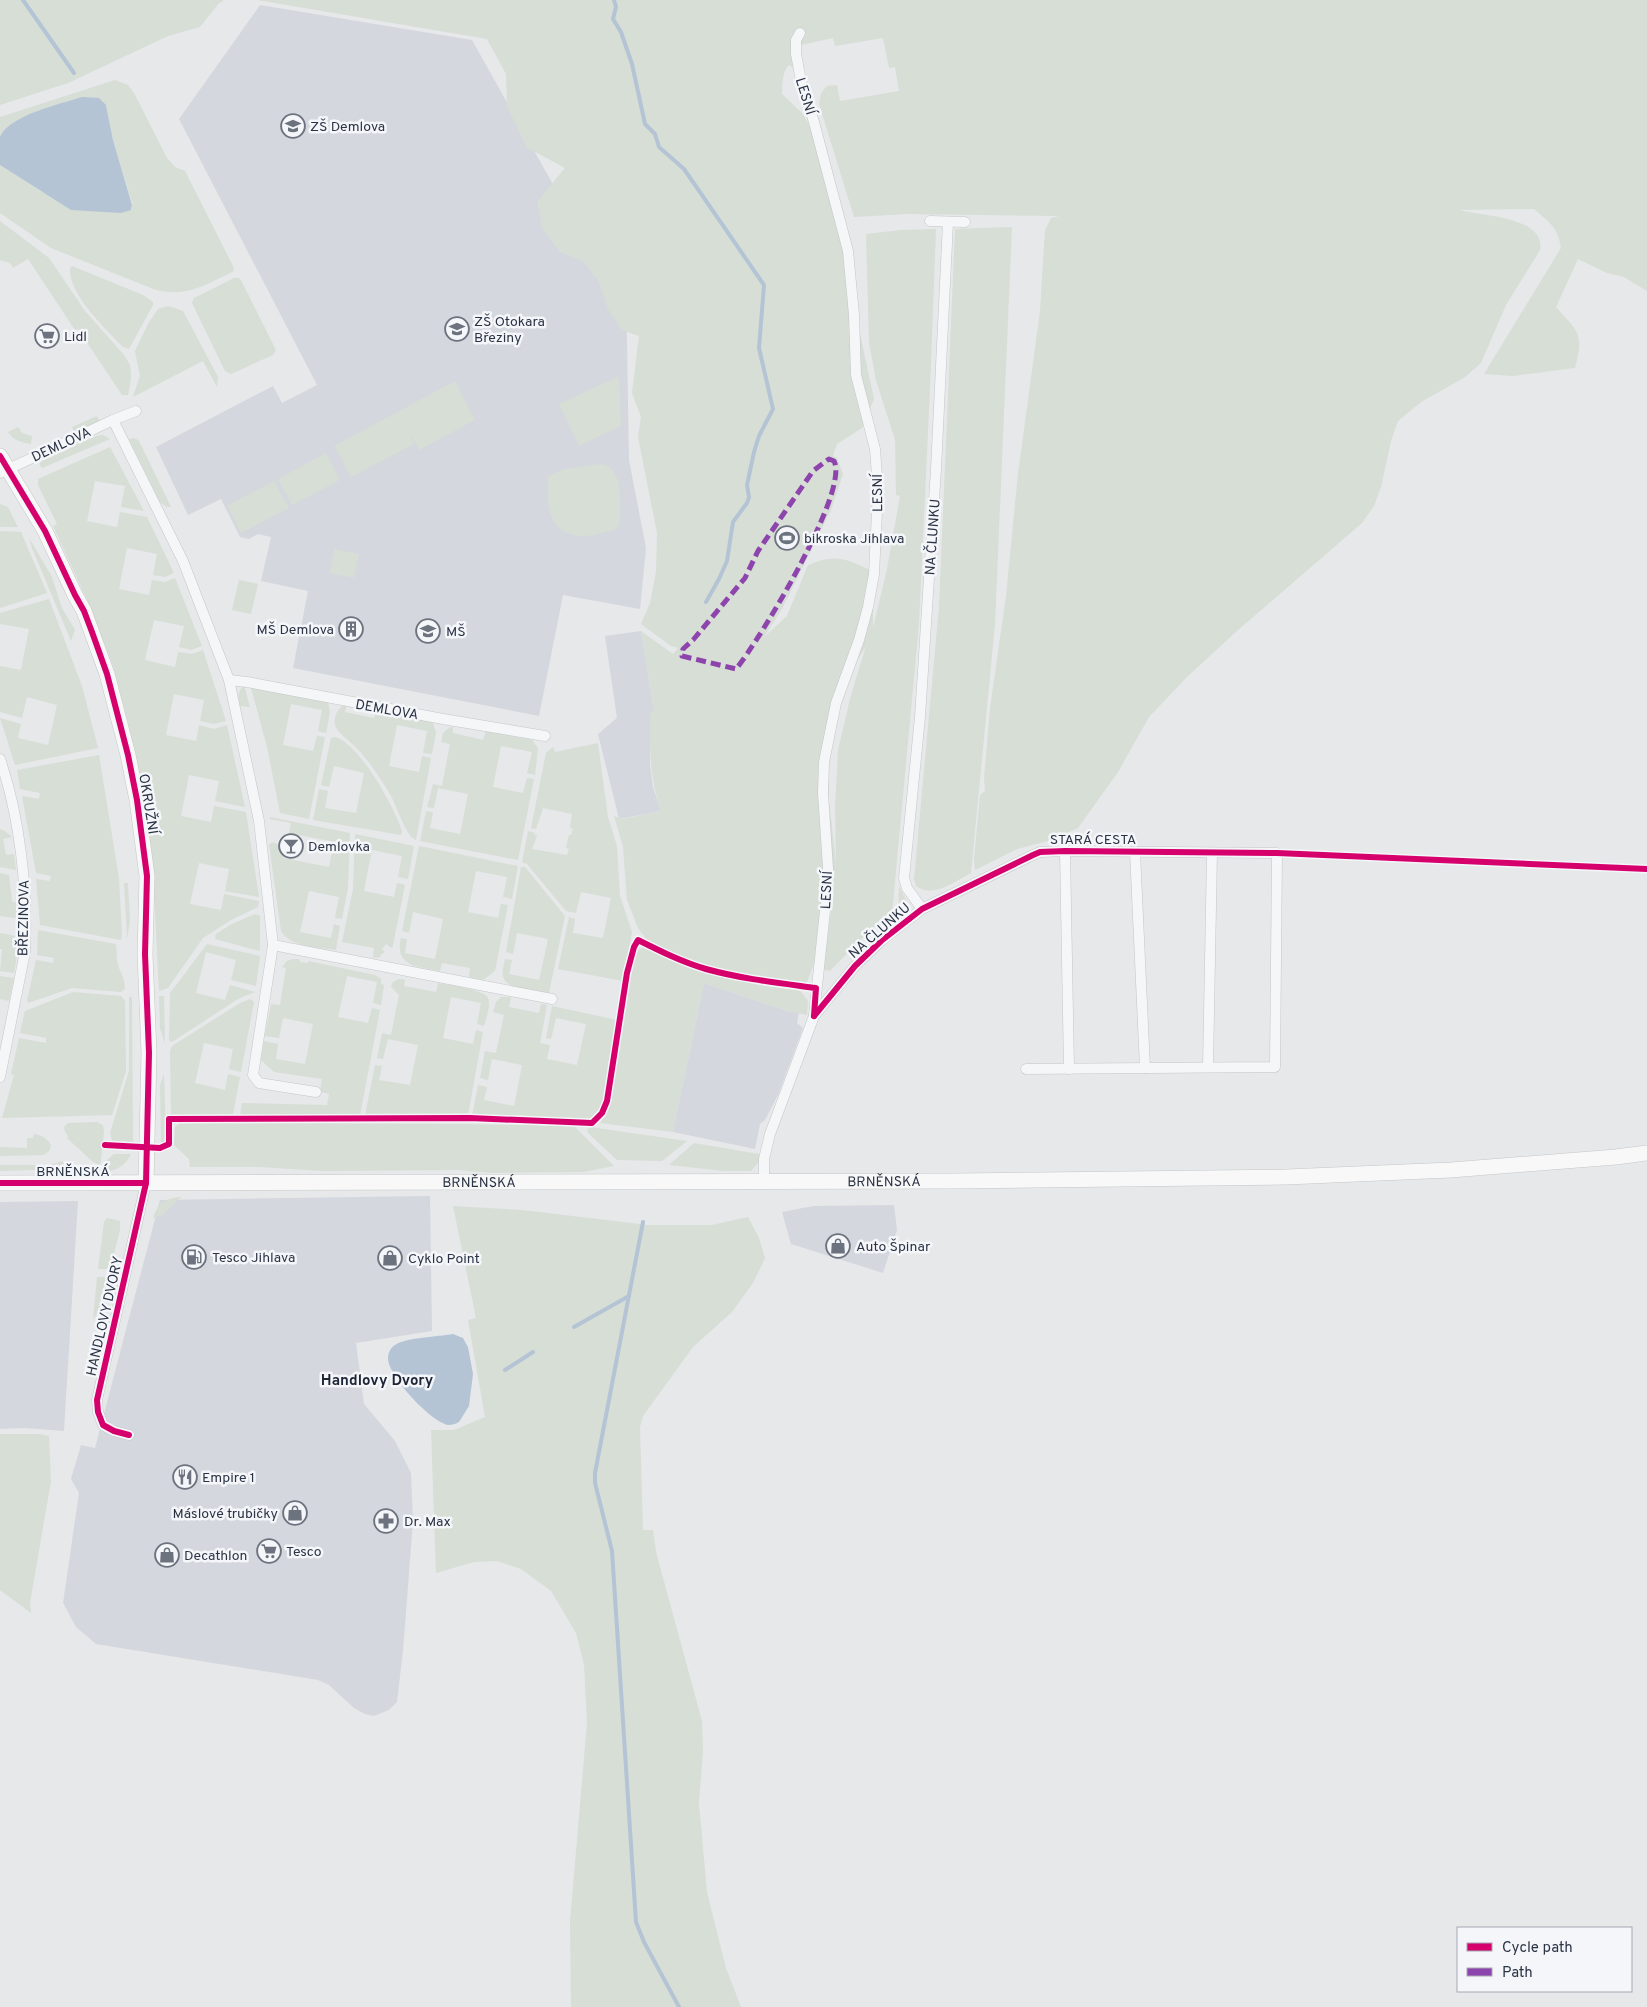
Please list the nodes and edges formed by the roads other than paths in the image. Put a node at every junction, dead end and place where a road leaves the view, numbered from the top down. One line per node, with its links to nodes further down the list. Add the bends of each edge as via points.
1 (800, 33): 18 (street, LESNÍ, via 796,40 796,54 801,81 848,251 856,375 875,449 878,490 874,574 868,607 836,703 824,762 828,868)
2 (930, 221): 3 (street)
3 (948, 222): 4 (street); 15 (street, NA ČLUNKU, via 920,717 904,878)
4 (965, 222)
5 (136, 411): 6 (street, DEMLOVA)
6 (113, 420): 8 (street, DEMLOVA); 9 (street, via 183,561)
7 (0, 456): 8 (main road, OKRUŽNÍ)
8 (4, 471): 28 (main road, OKRUŽNÍ, via 45,531 84,611 107,674 130,764 147,876 149,1054)
9 (229, 680): 10 (street, DEMLOVA); 16 (street, via 259,821)
10 (546, 736)
11 (0, 759): 23 (street, BŘEZINOVA, via 15,819 23,873 26,933)
12 (1065, 851): 13 (street, STARÁ CESTA); 15 (street, STARÁ CESTA, via 1032,855); 19 (street, STARÁ CESTA)
13 (1135, 852): 14 (street, STARÁ CESTA); 20 (street, STARÁ CESTA)
14 (1212, 853): 21 (street); 21 (street, STARÁ CESTA, via 1277,853 1275,1067)
15 (922, 909): 18 (street, NA ČLUNKU, via 855,966)
16 (273, 945): 17 (street); 24 (street, via 253,1075 259,1083)
17 (552, 999)
18 (814, 1016): 26 (street, NA ČLUNKU, via 770,1134 764,1159)
19 (1069, 1068): 20 (street, STARÁ CESTA); 22 (street, STARÁ CESTA)
20 (1145, 1068): 21 (street, STARÁ CESTA)
21 (1208, 1068)
22 (1026, 1069)
23 (0, 1077)
24 (316, 1092)
25 (1647, 1153): 26 (main road, BRNĚNSKÁ, via 1451,1170 1286,1177)
26 (764, 1181): 28 (main road, BRNĚNSKÁ)
27 (0, 1183): 28 (main road, BRNĚNSKÁ)
28 (146, 1184): 29 (street, HANDLOVY DVORY, via 96,1400 103,1425)
29 (129, 1434)

